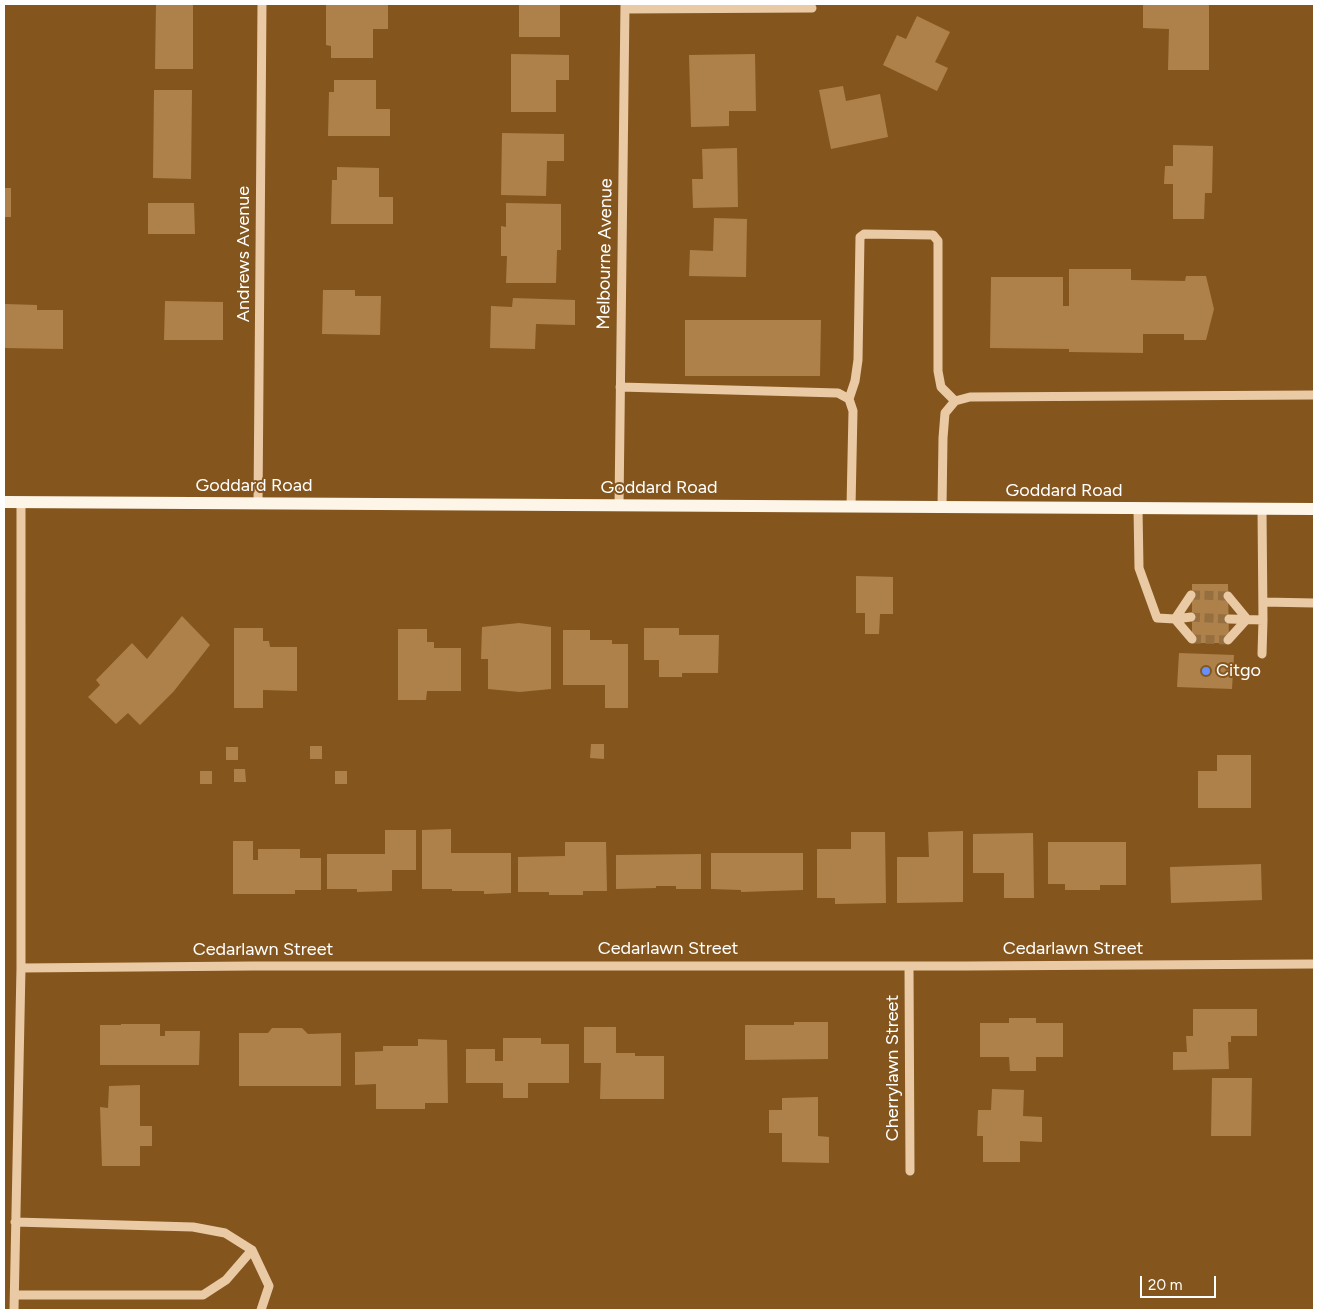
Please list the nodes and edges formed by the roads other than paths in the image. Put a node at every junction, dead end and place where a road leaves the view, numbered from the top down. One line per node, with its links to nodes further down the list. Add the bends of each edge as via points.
1 (262, 4): 10 (street, Andrews Avenue)
2 (625, 6): 3 (street); 4 (street, Melbourne Avenue)
3 (812, 8)
4 (620, 387): 6 (street, via 838,393); 11 (street, Melbourne Avenue)
5 (1314, 395): 7 (street, via 970,397)
6 (849, 399): 7 (street, via 858,360 860,237 864,234 933,235 938,241 938,371 941,387); 12 (street, via 853,411)
7 (955, 401): 13 (street, via 945,413)
8 (4, 502): 9 (main road, Goddard Road)
9 (20, 502): 10 (main road, Goddard Road); 31 (street)
10 (258, 504): 11 (main road, Goddard Road)
11 (619, 506): 12 (main road, Goddard Road)
12 (851, 507): 13 (main road, Goddard Road)
13 (942, 508): 14 (main road, Goddard Road)
14 (1138, 508): 15 (main road, Goddard Road); 22 (street, via 1139,568 1156,618)
15 (1262, 509): 16 (main road, Goddard Road); 19 (street)
16 (1314, 509)
17 (1192, 595): 22 (street)
18 (1228, 596): 24 (street)
19 (1263, 602): 20 (street); 25 (street)
20 (1314, 603)
21 (1191, 617): 22 (street)
22 (1174, 618): 26 (street)
23 (1228, 619): 24 (street)
24 (1247, 619): 25 (street); 27 (street)
25 (1263, 620): 28 (street)
26 (1192, 639)
27 (1228, 640)
28 (1262, 654)
29 (1314, 964): 30 (street, Cedarlawn Street)
30 (909, 966): 31 (street, Cedarlawn Street); 32 (street, Cherrylawn Street)
31 (21, 968): 33 (street)
32 (910, 1171)
33 (15, 1222): 34 (street, via 193,1227 226,1233); 35 (street)
34 (252, 1250): 35 (street, via 226,1280 203,1295); 37 (street, via 269,1286)
35 (15, 1295): 36 (street)
36 (14, 1310)
37 (261, 1310)

